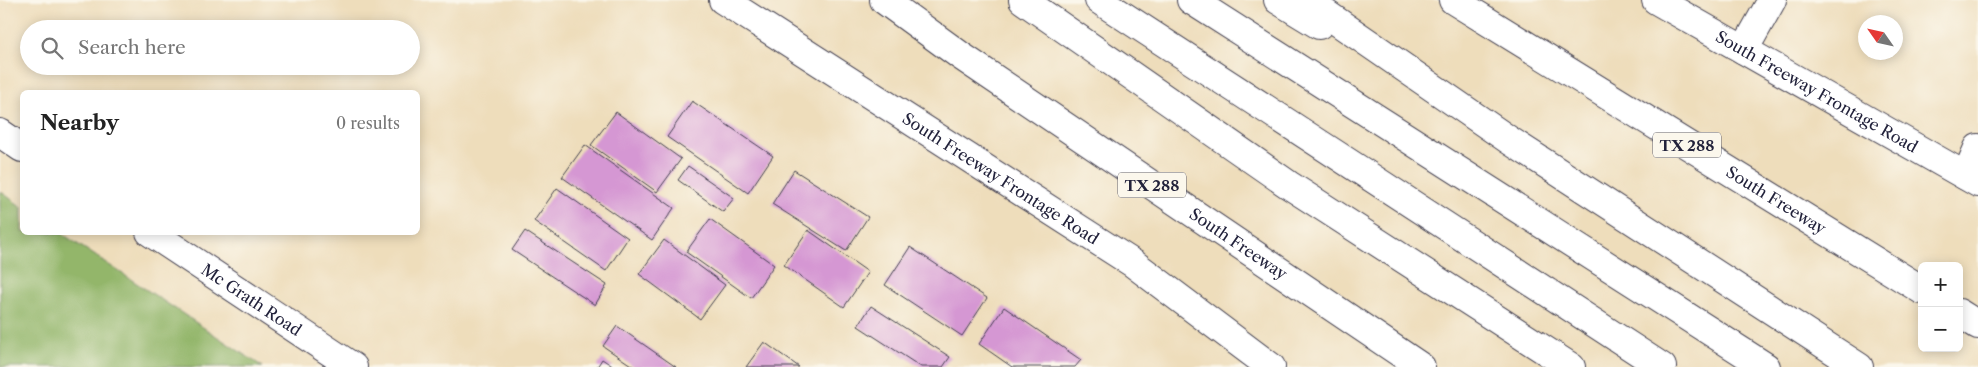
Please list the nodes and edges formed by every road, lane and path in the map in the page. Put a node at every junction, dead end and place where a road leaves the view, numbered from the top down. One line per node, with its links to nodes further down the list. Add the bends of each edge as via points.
1 (723, 0): 21 (main road, South Freeway Frontage Road, via 1134,264)
2 (884, 0): 23 (main road, South Freeway / TX 288, via 961,56)
3 (1023, 0): 24 (main road, via 1289,185)
4 (1099, 0): 25 (main road)
5 (1191, 0): 26 (main road)
6 (1278, 0): 13 (main road)
7 (1306, 0): 13 (main road)
8 (1453, 0): 18 (main road, South Freeway / TX 288)
9 (1656, 0): 11 (main road, South Freeway Frontage Road)
10 (1772, 0): 11 (main road)
11 (1744, 50): 16 (main road, South Freeway Frontage Road)
12 (0, 133): 14 (main road)
13 (1509, 140): 27 (main road)
14 (20, 147)
15 (1978, 148): 16 (main road)
16 (1972, 179)
17 (155, 235): 22 (main road, Mc Grath Road)
18 (1918, 288)
19 (1963, 316): 20 (main road)
20 (1978, 325)
21 (1256, 363)
22 (353, 367)
23 (1421, 367)
24 (1571, 367)
25 (1662, 367)
26 (1766, 367)
27 (1859, 367)

